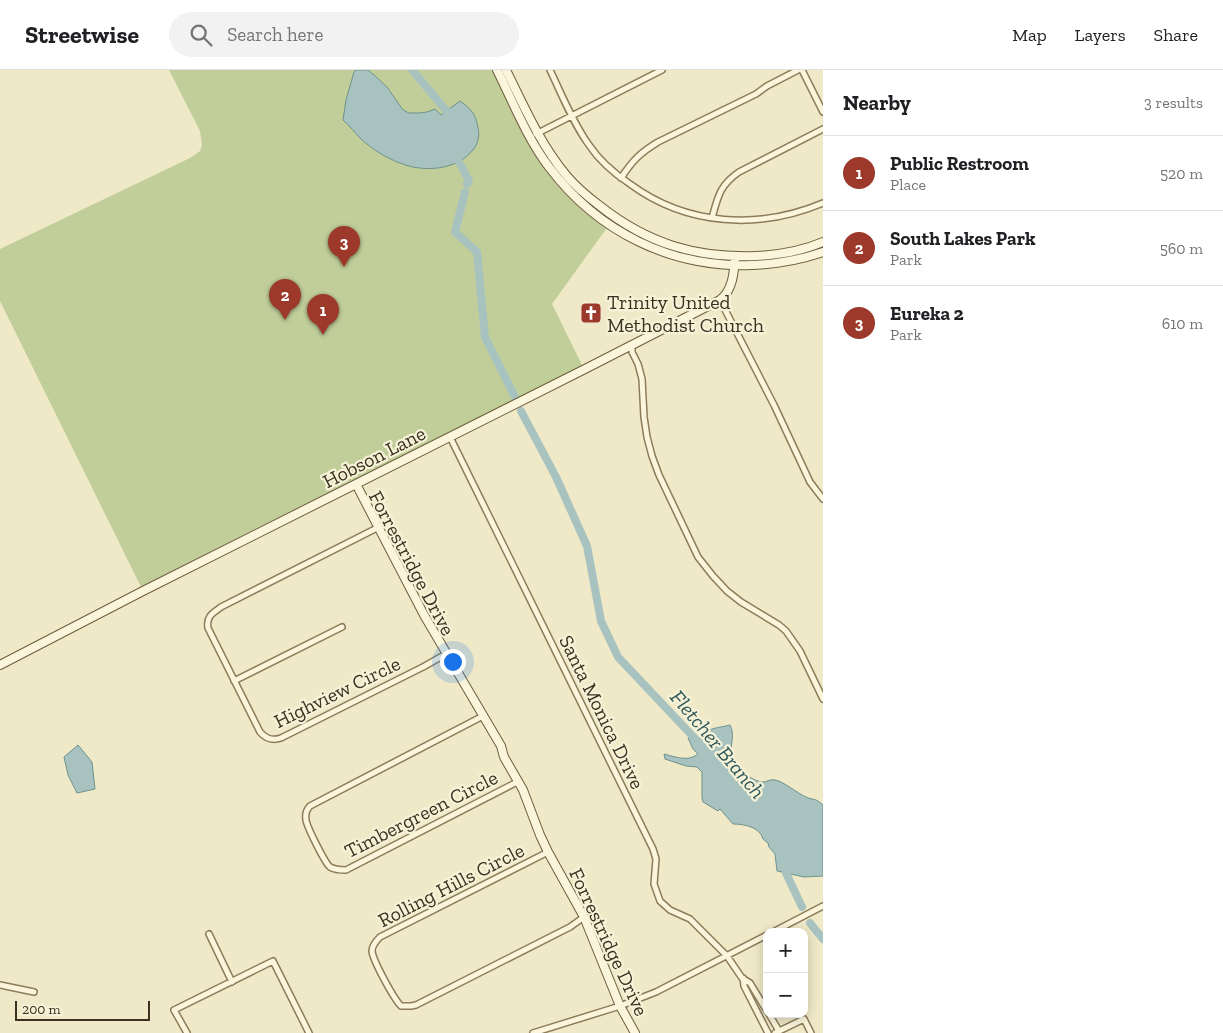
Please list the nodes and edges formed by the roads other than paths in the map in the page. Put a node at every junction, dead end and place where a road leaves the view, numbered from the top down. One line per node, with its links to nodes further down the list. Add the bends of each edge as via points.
1 (497, 70): 10 (street)
2 (506, 70): 10 (street)
3 (550, 70): 8 (street)
4 (662, 70): 8 (street)
5 (798, 70): 11 (street, via 658,142 632,162)
6 (802, 70): 7 (street)
7 (823, 112)
8 (572, 116): 10 (street); 11 (street, via 589,145)
9 (823, 129): 13 (street, via 732,177 723,186)
10 (534, 135): 16 (street, via 585,195 625,224 677,248); 17 (street, via 537,149 548,165 580,202 605,222 642,244 680,257)
11 (621, 178): 13 (street, via 644,195 664,204)
12 (823, 203): 13 (street, via 774,218)
13 (712, 218)
14 (823, 242): 16 (street, via 781,254)
15 (823, 252): 17 (street, via 792,261)
16 (735, 256): 17 (street)
17 (734, 266): 18 (street, via 728,292)
18 (720, 300): 19 (street, Hobson Lane); 22 (street, via 810,482)
19 (632, 345): 20 (street, Hobson Lane); 28 (street, via 642,379 644,417 652,456 698,557 727,591 786,631 800,651)
20 (450, 437): 21 (street, Hobson Lane); 37 (street, Santa Monica Drive, via 653,849 656,860 654,884 660,901 670,910 690,919)
21 (355, 485): 23 (street, Forrestridge Drive); 26 (street, Hobson Lane)
22 (823, 499)
23 (377, 528): 25 (street, Forrestridge Drive, via 412,601); 27 (street, Highview Circle, via 210,615 208,628)
24 (342, 627): 27 (street)
25 (445, 655): 27 (street, Highview Circle, via 277,740 260,732); 29 (street, Forrestridge Drive)
26 (0, 665)
27 (234, 681)
28 (823, 699)
29 (481, 717): 30 (street, Forrestridge Drive); 30 (street, Timbergreen Circle, via 310,806 305,813 306,823 326,862 332,868 346,870)
30 (519, 781): 31 (street, Forrestridge Drive)
31 (548, 852): 33 (street, Forrestridge Drive); 33 (street, Rolling Hills Circle, via 380,937 372,950 395,999 401,1006 416,1004)
32 (823, 906): 34 (street)
33 (584, 917): 45 (street, Forrestridge Drive)
34 (781, 928)
35 (208, 934): 39 (street)
36 (763, 937): 37 (street)
37 (726, 956): 38 (street, Santa Monica Drive); 45 (street, via 656,992)
38 (742, 978): 42 (street, Santa Monica Drive, via 750,983); 43 (street, Santa Monica Drive)
39 (232, 982): 48 (street, via 174,1010); 49 (street, via 272,961)
40 (0, 985): 41 (street)
41 (34, 992)
42 (760, 1000): 43 (street); 44 (street, Santa Monica Drive)
43 (753, 1004): 52 (street, Santa Monica Drive)
44 (763, 1005)
45 (620, 1006): 50 (street); 51 (street, Forrestridge Drive)
46 (771, 1018): 47 (street)
47 (777, 1032): 53 (street, via 804,1019)
48 (188, 1033)
49 (309, 1033)
50 (532, 1033)
51 (635, 1033)
52 (768, 1033)
53 (812, 1033)

